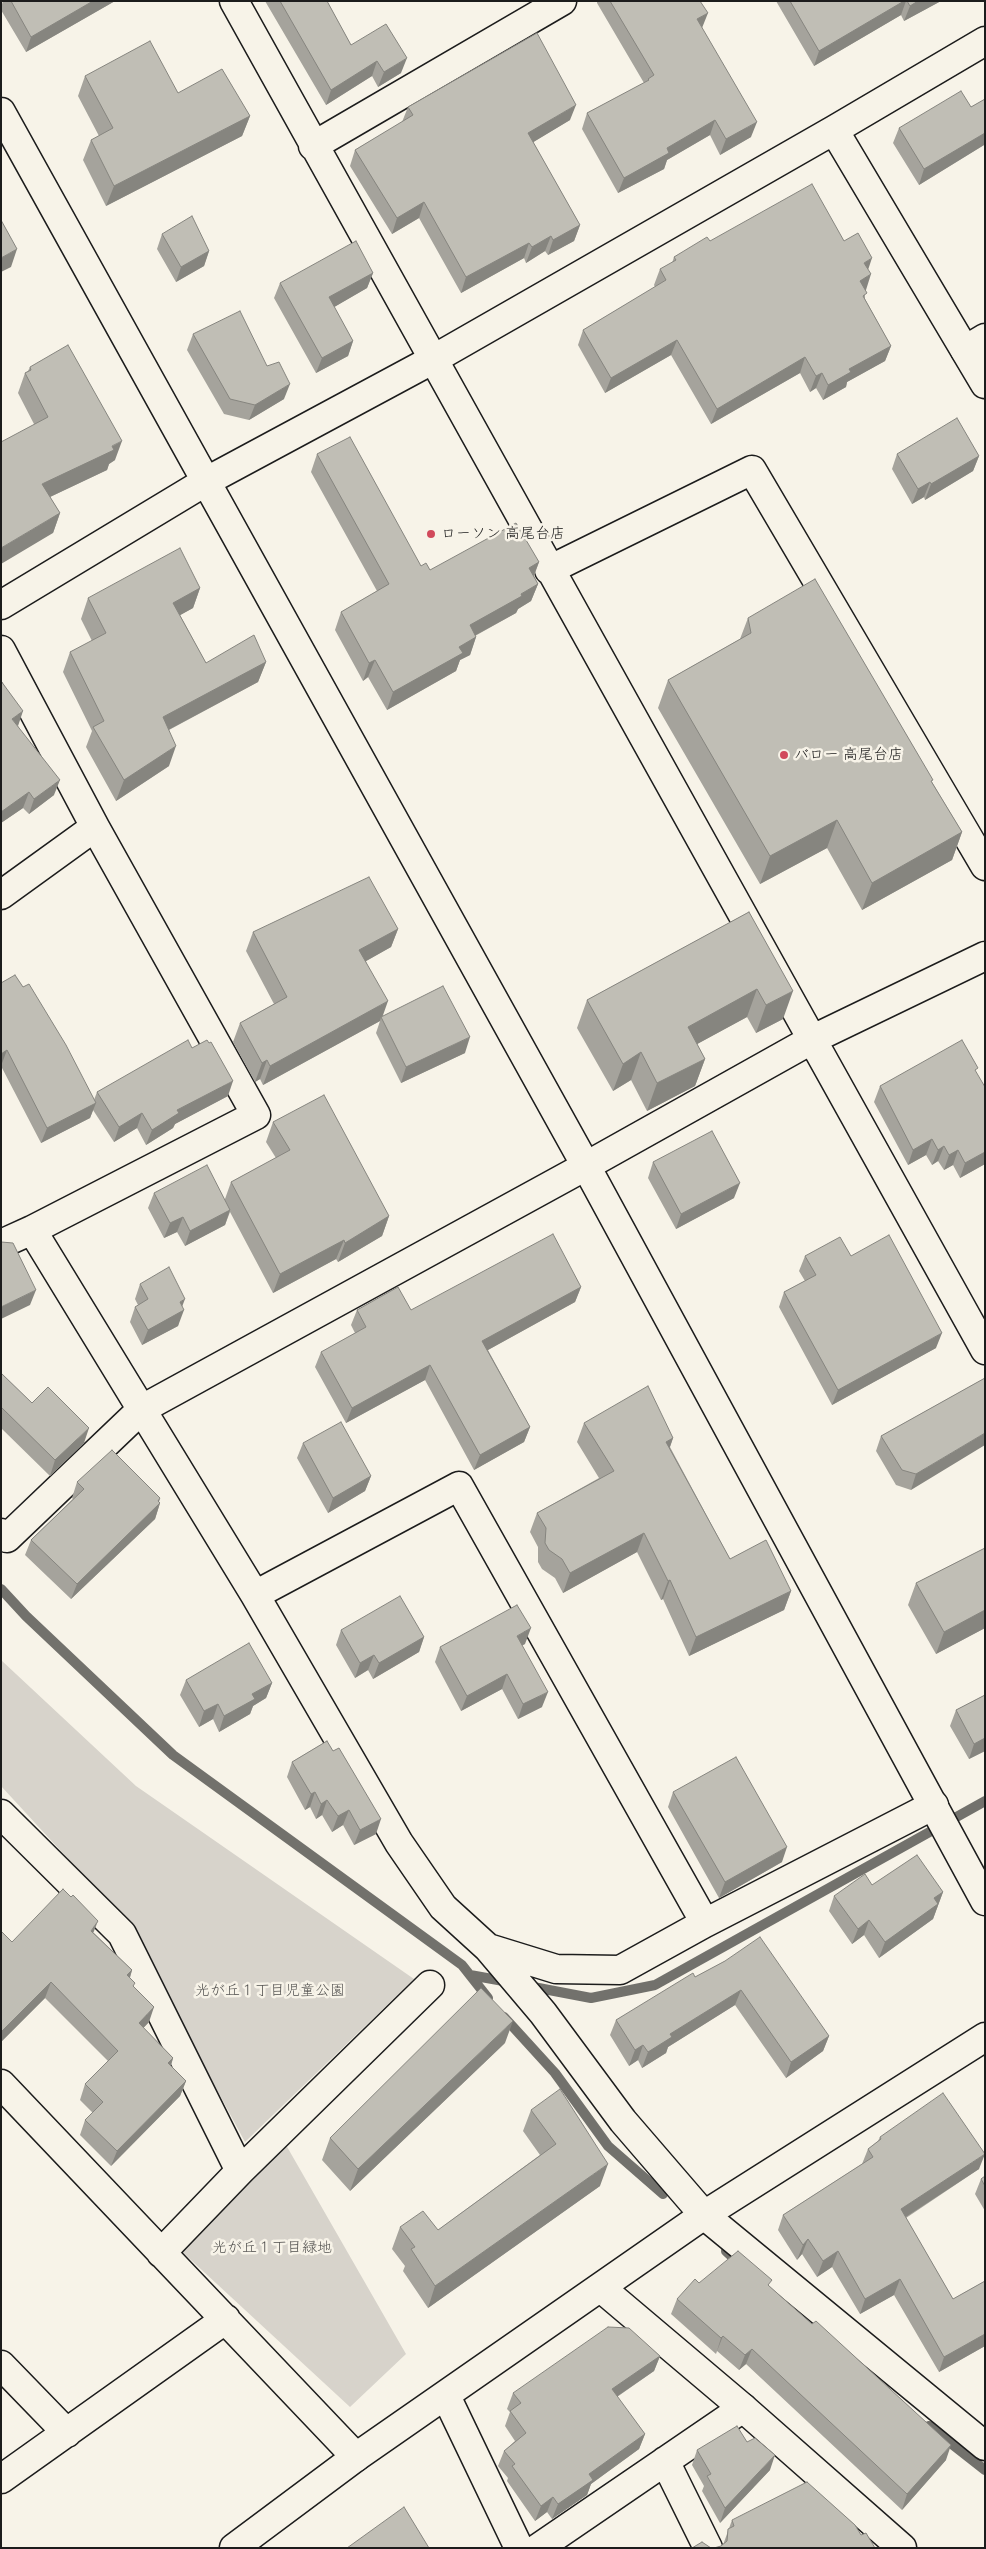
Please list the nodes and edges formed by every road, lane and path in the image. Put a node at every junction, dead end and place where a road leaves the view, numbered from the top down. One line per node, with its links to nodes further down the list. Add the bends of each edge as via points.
1 (234, 1): 6 (street)
2 (562, 1): 6 (street)
3 (985, 41): 5 (street)
4 (1, 112): 10 (street)
5 (834, 130): 7 (street); 8 (street)
6 (313, 146): 8 (street)
7 (975, 344): 9 (street)
8 (432, 360): 10 (street); 11 (street)
9 (985, 384)
10 (205, 482): 12 (street); 19 (street)
11 (549, 570): 15 (street, via 752,470); 18 (street)
12 (1, 605)
13 (1, 650): 14 (street)
14 (95, 827): 16 (street); 20 (street, via 256,1115)
15 (985, 866)
16 (1, 895)
17 (985, 956): 18 (street)
18 (813, 1039): 19 (street); 22 (street)
19 (586, 1166): 23 (street); 26 (street)
20 (32, 1230): 21 (street); 23 (street)
21 (1, 1244)
22 (985, 1350)
23 (142, 1409): 24 (street); 25 (street)
24 (3, 1538)
25 (255, 1595): 29 (street, via 459,1486); 30 (street, via 399,1843 443,1907)
26 (934, 1806): 28 (street); 29 (street)
27 (1, 1814): 34 (street, via 122,1934)
28 (985, 1901)
29 (705, 1922): 30 (street, via 620,1970 556,1969)
30 (488, 1948): 35 (street, via 543,2013)
31 (430, 1985): 34 (street)
32 (985, 2036): 35 (street)
33 (1, 2084): 36 (street)
34 (240, 2172): 36 (street)
35 (697, 2219): 37 (street); 43 (street)
36 (161, 2253): 38 (street)
37 (601, 2288): 40 (street); 41 (street)
38 (226, 2319): 42 (street); 44 (street)
39 (1, 2365): 42 (street)
40 (446, 2396): 44 (street); 48 (street)
41 (743, 2408): 45 (street); 51 (street)
42 (67, 2433): 46 (street)
43 (985, 2446)
44 (356, 2457): 47 (street)
45 (665, 2461): 49 (street); 50 (street)
46 (1, 2479)
47 (234, 2548)
48 (520, 2548)
49 (538, 2548)
50 (708, 2548)
51 (902, 2548)

